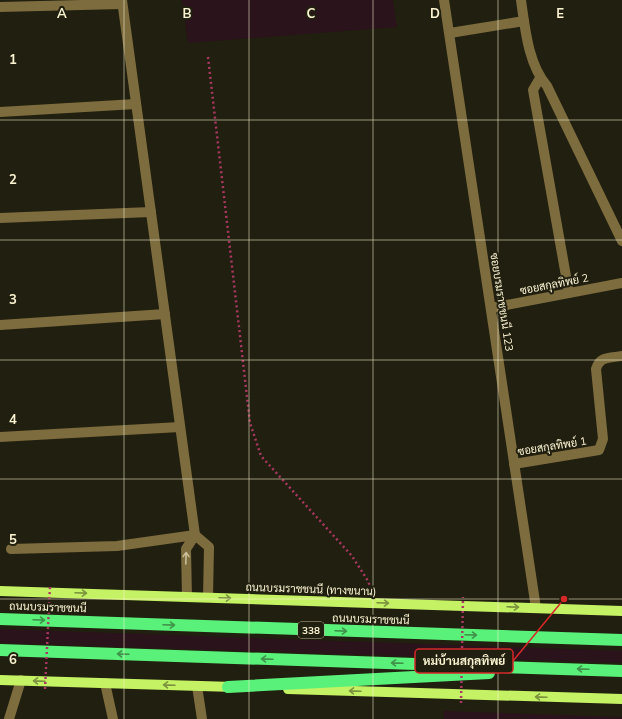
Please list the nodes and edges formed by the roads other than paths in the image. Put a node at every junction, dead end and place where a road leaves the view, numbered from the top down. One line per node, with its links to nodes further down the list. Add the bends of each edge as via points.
1 (444, 0): 6 (street, ซอยบรมราชชนนี 123)
2 (521, 0): 5 (street)
3 (122, 2): 4 (street); 8 (street)
4 (0, 7)
5 (524, 21): 6 (street); 7 (street, via 535,68)
6 (450, 33): 15 (street, ซอยบรมราชชนนี 123)
7 (540, 78): 12 (street, via 547,86); 14 (street, via 533,90)
8 (136, 104): 9 (street); 10 (street)
9 (0, 112)
10 (151, 212): 11 (street); 16 (street)
11 (0, 218)
12 (622, 241)
13 (622, 283): 14 (street, ซอยสกุลทิพย์ 2)
14 (569, 293): 15 (street, ซอยสกุลทิพย์ 2)
15 (491, 308): 21 (street, ซอยบรมราชชนนี 123)
16 (165, 314): 17 (street); 19 (street)
17 (0, 325)
18 (622, 356): 21 (street, ซอยสกุลทิพย์ 1, via 602,359 596,369 603,439 599,450)
19 (180, 427): 20 (street); 22 (street)
20 (0, 437)
21 (514, 464): 27 (street, ซอยบรมราชชนนี 123)
22 (195, 535): 23 (street, via 117,546); 25 (street, one-way to 22, via 186,549); 26 (street, via 209,548)
23 (11, 549)
24 (0, 591): 25 (main road, ถนนบรมราชชนนี (ทางขนาน), one-way to 25)
25 (187, 597): 26 (main road, ถนนบรมราชชนนี (ทางขนาน))
26 (208, 597): 27 (main road, ถนนบรมราชชนนี (ทางขนาน), one-way to 27)
27 (536, 608): 28 (main road, ถนนบรมราชชนนี (ทางขนาน))
28 (622, 611)
29 (0, 619): 30 (highway, ถนนบรมราชชนนี / 338, one-way to 30)
30 (622, 640)
31 (0, 650): 32 (highway, one-way to 31)
32 (552, 668): 33 (highway, one-way to 32); 38 (highway)
33 (622, 671)
34 (0, 680): 35 (main road)
35 (21, 680): 36 (main road, one-way to 35); 40 (street)
36 (105, 683): 37 (main road, one-way to 36); 41 (street)
37 (197, 686): 38 (main road); 42 (street)
38 (228, 687): 39 (main road, one-way to 38)
39 (622, 700)
40 (9, 719)
41 (113, 719)
42 (202, 719)

